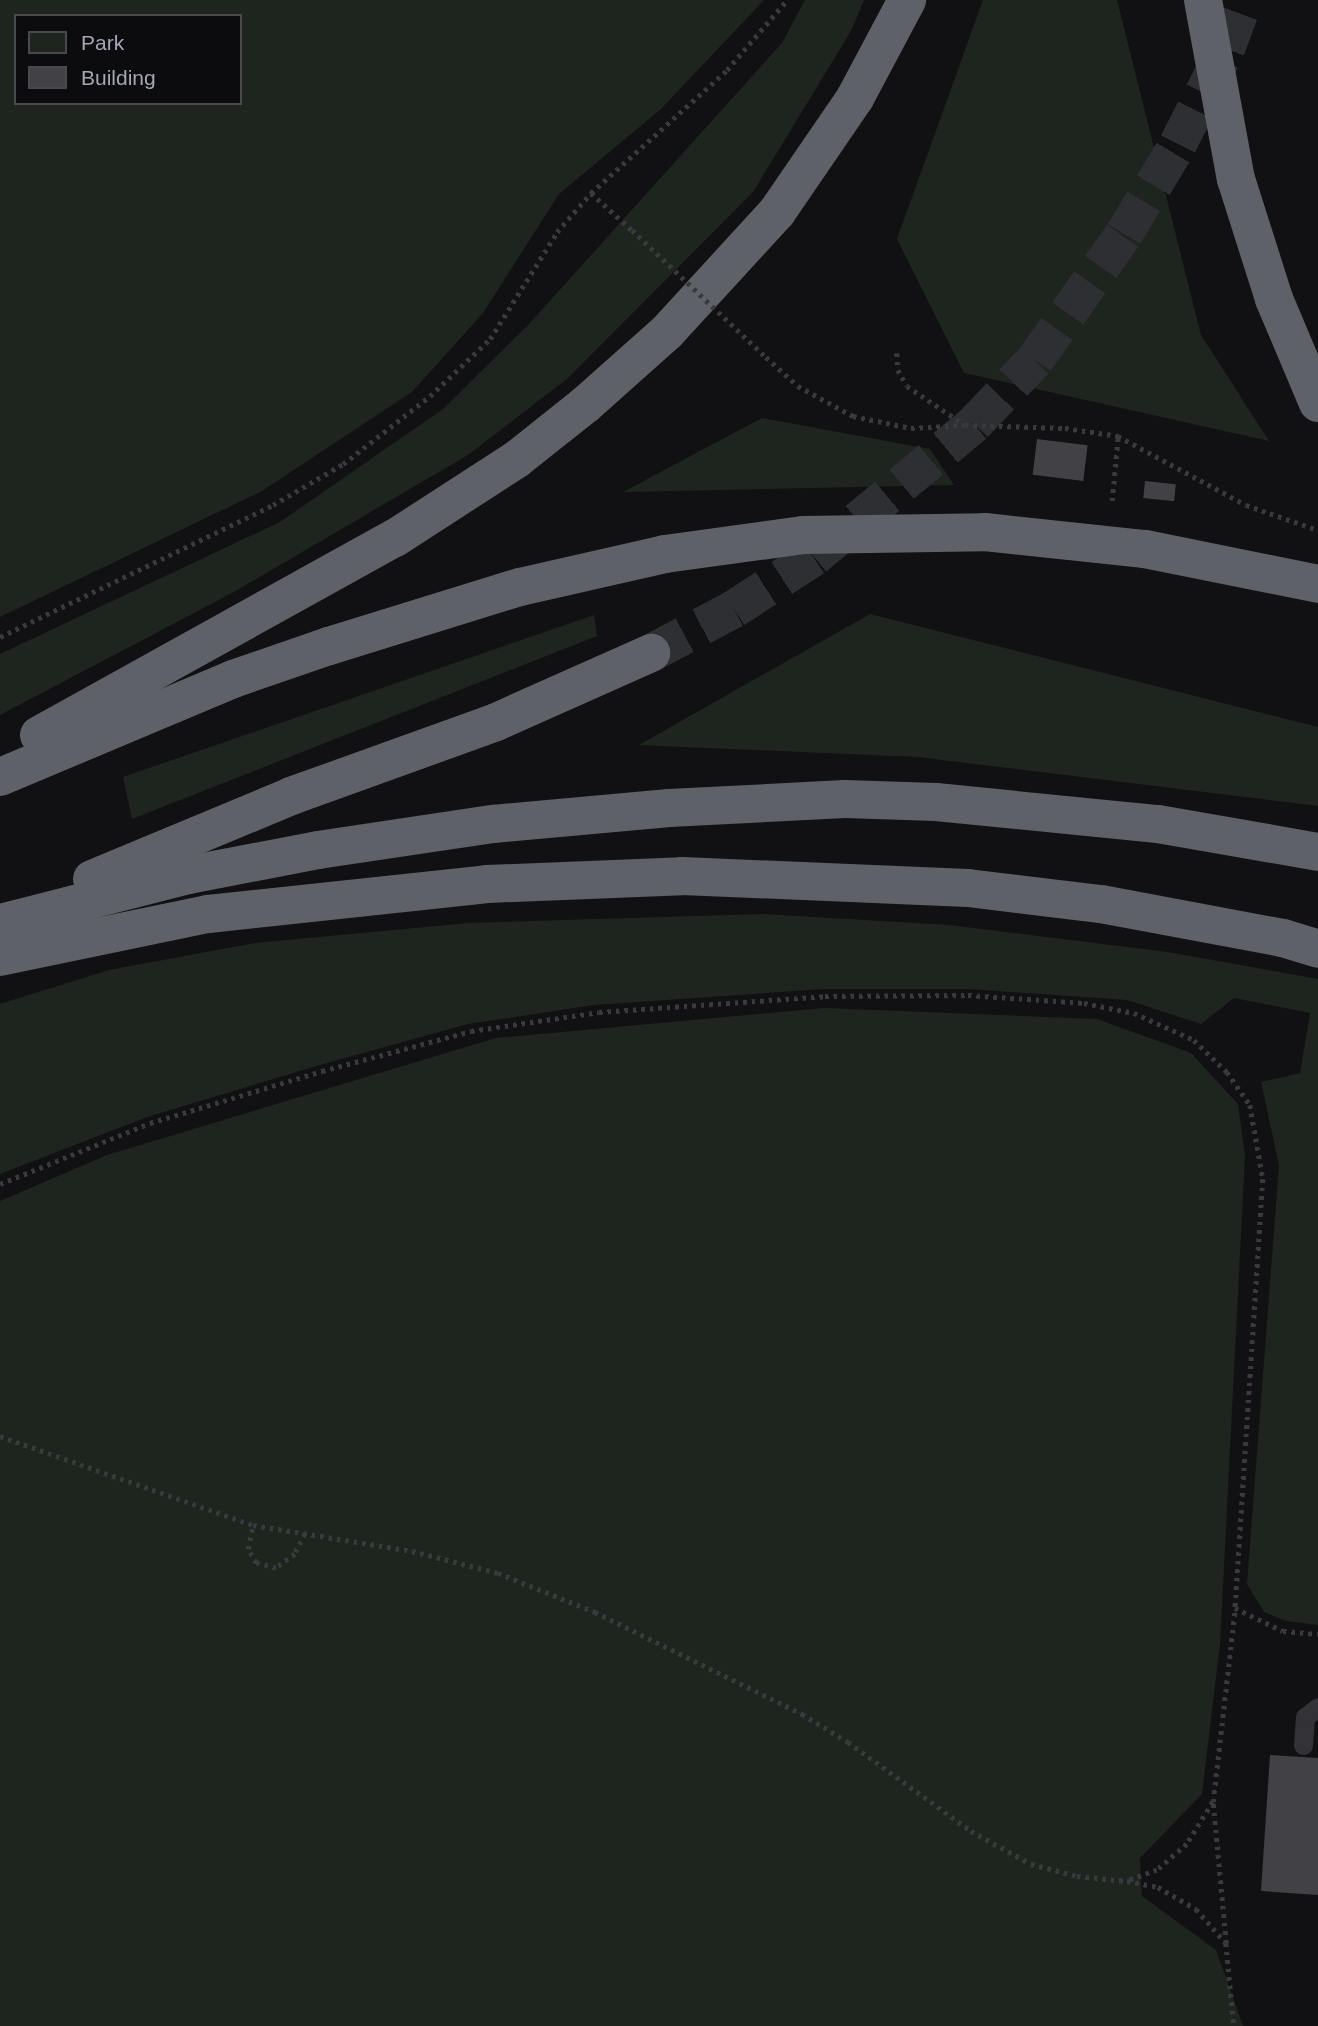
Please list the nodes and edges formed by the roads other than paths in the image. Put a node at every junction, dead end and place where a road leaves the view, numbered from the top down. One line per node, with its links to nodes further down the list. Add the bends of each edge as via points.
1 (908, 0): 6 (highway, via 855,98 778,212 677,322 585,405 517,459 395,538)
2 (1203, 0): 3 (highway, via 1236,179 1274,299)
3 (1318, 403)
4 (1318, 583): 7 (highway, via 1145,549 985,532 803,535 665,554 520,587 328,646 233,679)
5 (651, 653): 9 (highway, via 496,722 291,796)
6 (0, 757)
7 (0, 777)
8 (1318, 852): 9 (highway, via 1157,824 936,802 845,799 669,808 493,824 318,850 188,875)
9 (0, 920)
10 (1318, 949): 11 (highway, via 1283,938 1101,904 968,888 682,876 487,884 208,914 87,935)
11 (0, 957)
12 (1318, 1707): 13 (lane, via 1306,1717)
13 (1303, 1745)

